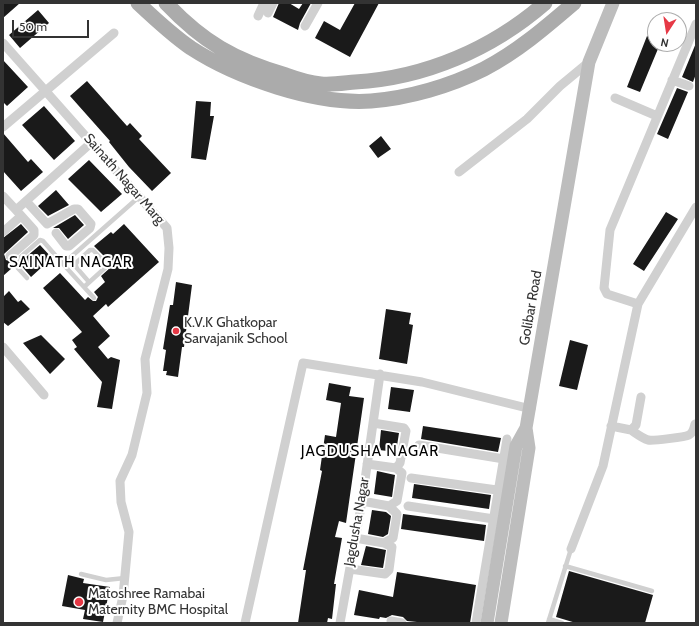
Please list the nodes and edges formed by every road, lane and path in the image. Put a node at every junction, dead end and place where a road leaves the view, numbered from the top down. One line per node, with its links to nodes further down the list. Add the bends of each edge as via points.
1 (138, 3): 9 (main road)
2 (318, 3): 11 (street)
3 (545, 3): 6 (main road, via 494,40 450,62 407,75 370,81 321,84 259,68 228,54 194,31)
4 (574, 3): 9 (main road, via 536,36 484,69 409,95 371,101 323,97 270,85 218,63 191,47)
5 (613, 3): 16 (street, Golibar Road)
6 (167, 5): 9 (main road)
7 (268, 6): 8 (street)
8 (258, 16)
9 (156, 20)
10 (696, 24): 13 (street)
11 (306, 26)
12 (114, 33): 19 (street)
13 (687, 36)
14 (3, 43): 19 (street, Sainath Nagar Marg)
15 (680, 52): 17 (street)
16 (589, 62): 24 (street, via 527,119); 43 (street, Golibar Road)
17 (672, 80): 18 (street); 21 (street)
18 (689, 86)
19 (46, 91): 22 (street); 23 (street, Sainath Nagar Marg)
20 (615, 98): 21 (street)
21 (657, 116): 38 (street, via 610,230 604,288 607,294)
22 (3, 127)
23 (92, 142): 26 (street, Sainath Nagar Marg); 27 (street)
24 (459, 172)
25 (3, 196): 29 (street)
26 (140, 196): 33 (lane); 65 (street, Sainath Nagar Marg, via 167,228 170,248 168,269 145,359 147,393 132,455 120,481 121,502 129,532)
27 (26, 201): 29 (street); 31 (street, via 47,224 74,209 78,209 91,224 90,228 69,246 66,246)
28 (696, 207): 38 (street)
29 (19, 213): 30 (street); 32 (street, via 34,230 34,235)
30 (3, 232)
31 (56, 233)
32 (10, 256)
33 (63, 264): 34 (lane, via 44,241 40,240 16,261 15,265); 36 (lane)
34 (27, 278)
35 (90, 282): 35 (lane, via 106,267 93,250 76,263 76,267); 36 (lane)
36 (84, 287): 37 (lane)
37 (94, 298)
38 (638, 304): 46 (street)
39 (3, 347): 41 (street)
40 (380, 374): 43 (street); 44 (street, Jagdusha Nagar); 70 (street, via 303,363)
41 (44, 395)
42 (641, 397): 47 (street, via 636,425)
43 (531, 409): 54 (street, Golibar Road, via 526,428 529,448)
44 (373, 423): 51 (street, Jagdusha Nagar); 52 (street, via 404,428 406,431 400,463)
45 (694, 424): 47 (street, via 689,435 671,437 663,441 649,440)
46 (611, 426): 47 (street); 61 (street, via 603,466)
47 (631, 430)
48 (507, 440): 50 (street)
49 (419, 445): 50 (street)
50 (504, 459): 54 (street)
51 (367, 464): 52 (street); 55 (street, Jagdusha Nagar)
52 (396, 468): 56 (street, via 402,473 397,501)
53 (411, 478): 54 (street)
54 (509, 492): 58 (street); 74 (street); 75 (street, Golibar Road)
55 (362, 501): 56 (street); 59 (street, Jagdusha Nagar)
56 (390, 506): 60 (street, via 396,514 393,538)
57 (408, 506): 58 (street)
58 (494, 519): 73 (street)
59 (355, 538): 60 (street); 63 (street, Jagdusha Nagar)
60 (384, 543): 63 (street, via 392,547 389,570 385,574)
61 (572, 549): 62 (lane)
62 (565, 566): 66 (lane); 68 (lane)
63 (350, 568): 71 (street, Jagdusha Nagar)
64 (81, 574): 65 (lane, via 106,580)
65 (125, 578): 69 (street, Sainath Nagar Marg)
66 (652, 591)
67 (390, 621): 72 (street)
68 (549, 621): 76 (lane)
69 (117, 623)
70 (245, 623)
71 (340, 623)
72 (402, 623)
73 (476, 623)
74 (487, 623)
75 (501, 623)
76 (562, 623)

